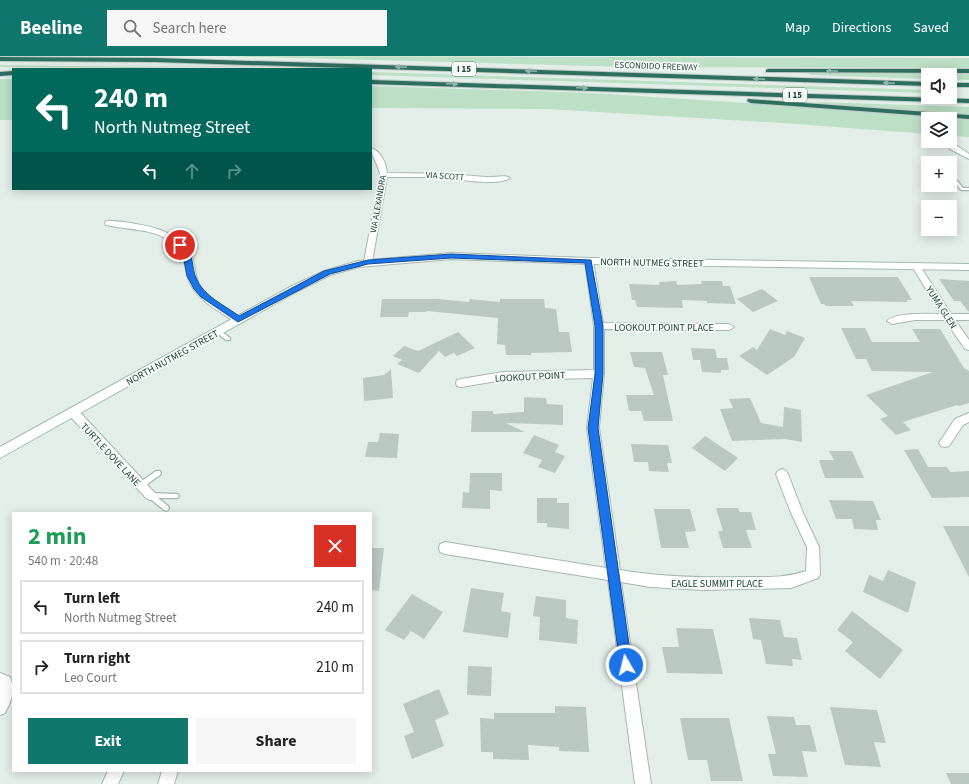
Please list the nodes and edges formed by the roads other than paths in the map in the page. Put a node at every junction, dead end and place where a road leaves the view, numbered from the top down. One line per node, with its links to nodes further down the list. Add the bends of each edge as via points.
1 (0, 59): 5 (highway, ESCONDIDO FREEWAY / I 15, one-way to 1, via 155,60)
2 (752, 71): 5 (highway, via 649,69)
3 (760, 71): 4 (highway, one-way to 3)
4 (969, 71)
5 (555, 72): 9 (highway, ESCONDIDO FREEWAY / I 15, one-way to 5)
6 (0, 74): 7 (highway)
7 (12, 74)
8 (372, 82): 12 (highway, I 15, one-way to 12)
9 (921, 84)
10 (957, 85): 11 (highway)
11 (969, 85)
12 (620, 89): 13 (highway, I 15); 14 (highway, via 687,97)
13 (969, 101)
14 (969, 117)
15 (955, 148): 17 (street)
16 (372, 151): 18 (street, VIA ALEXANDRA, via 383,167)
17 (969, 157)
18 (384, 175): 19 (street, VIA SCOTT, via 434,175 492,180); 24 (street, VIA ALEXANDRA)
19 (506, 178)
20 (957, 183): 21 (lane, via 962,189)
21 (969, 189)
22 (109, 223): 29 (street, via 149,229 170,236 187,254 191,276 197,288)
23 (589, 261): 24 (street, NORTH NUTMEG STREET, via 451,256); 25 (street, NORTH NUTMEG STREET); 31 (street)
24 (368, 262): 29 (street, NORTH NUTMEG STREET, via 327,273)
25 (916, 266): 26 (street, NORTH NUTMEG STREET); 27 (street, YUMA GLEN)
26 (969, 267)
27 (948, 317): 28 (street); 30 (street); 35 (street, YUMA GLEN)
28 (969, 317)
29 (238, 320): 33 (street, NORTH NUTMEG STREET)
30 (892, 321)
31 (599, 326): 32 (street, LOOKOUT POINT PLACE); 36 (street)
32 (729, 327)
33 (218, 331): 34 (lane); 38 (street, NORTH NUTMEG STREET)
34 (228, 339)
35 (969, 347)
36 (599, 374): 37 (street, LOOKOUT POINT, via 503,376); 49 (street, via 593,428)
37 (461, 383)
38 (73, 412): 41 (street, NORTH NUTMEG STREET); 44 (street, TURTLE DOVE LANE)
39 (969, 417): 40 (street, via 959,422)
40 (945, 443)
41 (0, 453)
42 (158, 473): 44 (lane)
43 (782, 474): 49 (street, EAGLE SUMMIT PLACE, via 796,513 813,547 813,574 791,582 704,584 650,581)
44 (141, 485): 45 (street, TURTLE DOVE LANE)
45 (150, 495): 46 (lane); 47 (lane)
46 (176, 496)
47 (166, 508)
48 (444, 548): 49 (street, EAGLE SUMMIT PLACE)
49 (613, 575): 56 (street)
50 (0, 680): 51 (street, via 5,682 7,692)
51 (0, 708)
52 (116, 772): 54 (street)
53 (170, 772): 55 (street)
54 (110, 784)
55 (166, 784)
56 (643, 784)

